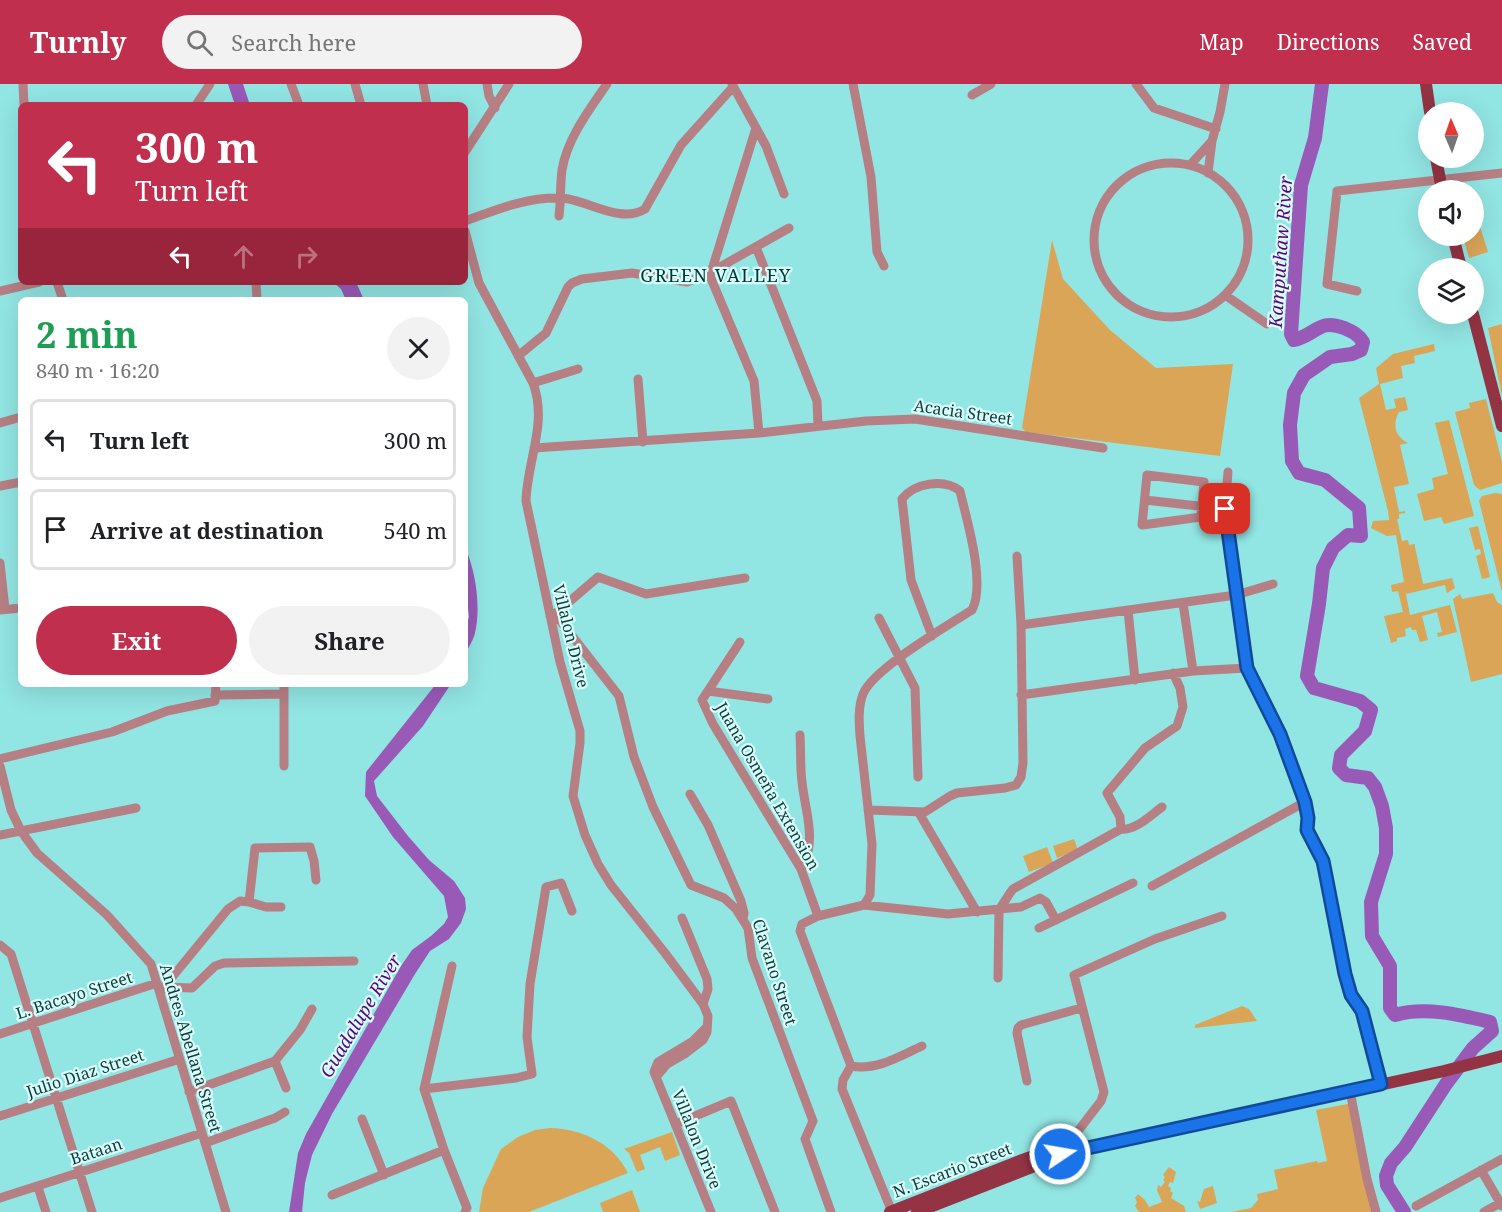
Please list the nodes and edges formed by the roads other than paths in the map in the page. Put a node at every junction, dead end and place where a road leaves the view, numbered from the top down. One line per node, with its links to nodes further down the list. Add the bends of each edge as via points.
1 (23, 84): 16 (street)
2 (210, 84): 17 (street)
3 (291, 84): 18 (street)
4 (355, 84): 19 (street)
5 (423, 84): 20 (street)
6 (487, 84): 22 (street)
7 (510, 84): 22 (street)
8 (607, 84): 33 (street, via 573,137 562,172)
9 (853, 84): 39 (street, via 871,177 877,252)
10 (991, 84): 15 (street)
11 (1136, 84): 24 (street, via 1154,108)
12 (1225, 84): 24 (street)
13 (1426, 84): 21 (main road)
14 (733, 85): 23 (street); 33 (street, via 681,145 645,209 631,215)
15 (972, 95)
16 (24, 102)
17 (198, 102)
18 (298, 102)
19 (360, 102)
20 (426, 102)
21 (1429, 102)
22 (495, 108): 26 (street)
23 (756, 128): 32 (street); 40 (street)
24 (1216, 129): 25 (street)
25 (1212, 141): 27 (street); 28 (street)
26 (468, 148)
27 (1190, 165): 28 (street); 44 (street, via 1153,165 1120,182 1099,212 1094,230 1096,258 1112,291 1134,308 1152,315 1188,315 1206,309)
28 (1208, 173): 44 (street, via 1236,198 1248,232 1243,269)
29 (1502, 174): 30 (street)
30 (1471, 180)
31 (1418, 187): 43 (street, via 1337,191 1327,284)
32 (784, 194)
33 (562, 197): 34 (street); 35 (street, via 521,201)
34 (559, 216)
35 (468, 220)
36 (789, 228): 38 (street)
37 (468, 243): 47 (street, Villalon Drive, via 478,283)
38 (756, 247): 40 (street); 54 (street, via 817,401)
39 (885, 266)
40 (711, 272): 47 (street, via 687,282 632,273 598,275 572,283 546,333); 56 (street, via 711,283 753,381)
41 (26, 285): 42 (street)
42 (0, 291)
43 (1358, 291)
44 (1225, 295): 45 (street)
45 (1267, 324)
46 (1476, 324): 51 (main road)
47 (518, 356): 50 (street, Villalon Drive)
48 (578, 369): 50 (street)
49 (638, 379): 57 (street)
50 (534, 383): 58 (street, Villalon Drive, via 540,410)
51 (1499, 406): 55 (main road)
52 (18, 418): 53 (street)
53 (0, 423)
54 (818, 426): 56 (street, Acacia Street); 59 (street, Acacia Street, via 915,419)
55 (1502, 426)
56 (759, 433): 57 (street, Acacia Street)
57 (643, 442): 58 (street, Acacia Street)
58 (534, 448): 75 (street, Villalon Drive, via 526,501)
59 (1103, 448)
60 (1228, 472): 65 (street)
61 (18, 483): 62 (street)
62 (0, 486)
63 (1145, 500): 64 (street); 64 (street, via 1143,525 1201,517); 64 (street, via 1147,475 1204,482)
64 (1202, 507): 65 (street)
65 (1225, 509): 70 (street)
66 (1017, 556): 77 (street)
67 (0, 563): 73 (street)
68 (745, 578): 75 (street, via 646,594 598,577)
69 (1273, 584): 70 (street)
70 (1236, 595): 71 (street); 81 (street)
71 (1183, 603): 74 (street); 82 (street)
72 (18, 608): 73 (street)
73 (3, 610)
74 (1128, 610): 77 (street); 84 (street)
75 (552, 615): 118 (street, Clavano Street, via 619,696 634,757 653,807 692,885 724,898); 126 (street, Villalon Drive, via 580,731 573,796 585,835 611,885)
76 (879, 618): 80 (street)
77 (1021, 625): 89 (street)
78 (932, 636): 78 (street, via 972,610 977,599 974,548 960,491 944,483 910,490 902,500 911,580); 80 (street)
79 (740, 642): 87 (street, Juana Osmeña Extension)
80 (899, 658): 95 (street, via 915,688); 100 (street, via 867,687 860,704)
81 (1247, 668): 82 (street); 97 (street, via 1280,734)
82 (1193, 670): 83 (street)
83 (1173, 673): 84 (street); 102 (street, via 1183,707 1177,726 1145,748 1107,793 1120,817)
84 (1135, 680): 89 (street)
85 (216, 687): 88 (street)
86 (284, 689): 88 (street); 94 (street)
87 (708, 691): 90 (street); 105 (street, Juana Osmeña Extension, via 702,700 705,709)
88 (216, 695): 92 (street, via 215,701 167,711 112,732)
89 (1021, 695): 101 (street, via 1023,763 1016,785 957,793)
90 (768, 699)
91 (800, 735): 105 (street, via 810,847)
92 (0, 759)
93 (0, 766): 103 (street, Andres Abellana Street, via 10,810)
94 (284, 766)
95 (918, 777)
96 (690, 794): 118 (street, via 741,901)
97 (1305, 802): 108 (street); 137 (street, via 1307,830 1323,861 1345,974 1351,995 1362,1011)
98 (1162, 807): 102 (street, via 1134,827)
99 (136, 808): 103 (street)
100 (868, 810): 101 (street); 110 (street, via 871,885)
101 (919, 813): 114 (street)
102 (1121, 829): 112 (street, via 1013,889)
103 (21, 831): 104 (street); 125 (street, Andres Abellana Street, via 37,853 123,932 151,964)
104 (0, 835)
105 (801, 869): 115 (street, Juana Osmeña Extension)
106 (316, 880): 109 (street, via 310,848 255,848)
107 (1132, 883): 119 (street)
108 (1152, 886)
109 (249, 902): 111 (street); 125 (street, via 240,901 228,909)
110 (864, 904): 114 (street, via 948,914); 115 (street)
111 (281, 907)
112 (999, 910): 114 (street); 119 (street, via 1022,907 1040,898); 124 (street)
113 (572, 911): 139 (street, via 561,883 546,887 530,984 527,1037 532,1074)
114 (977, 912)
115 (818, 916): 135 (street, via 802,924 800,931)
116 (1222, 916): 127 (street, via 1076,973 1073,979)
117 (682, 918): 126 (street, via 707,979)
118 (743, 919): 166 (street, Clavano Street, via 752,958 813,1121 805,1138)
119 (1056, 920): 120 (street)
120 (1039, 928)
121 (0, 945): 129 (street, via 11,954)
122 (354, 961): 125 (street, via 224,963 192,988)
123 (452, 966): 139 (street)
124 (998, 978)
125 (160, 988): 129 (street, L. Bacayo Street); 133 (street, Andres Abellana Street)
126 (703, 1004): 146 (street, Villalon Drive, via 708,1016 703,1040 656,1077)
127 (1081, 1008): 136 (street, via 1018,1028); 150 (street, via 1104,1092)
128 (312, 1009): 134 (street)
129 (32, 1024): 130 (street, L. Bacayo Street); 142 (street)
130 (0, 1034)
131 (922, 1046): 135 (street, via 887,1063)
132 (1502, 1056): 137 (main road, N. Escario Street)
133 (180, 1059): 141 (street, Andres Abellana Street); 142 (street, Julio Diaz Street)
134 (275, 1061): 138 (street); 141 (street)
135 (851, 1066): 167 (street, via 842,1089)
136 (1027, 1081)
137 (1381, 1084): 140 (main road, N. Escario Street)
138 (286, 1088)
139 (424, 1089): 149 (street)
140 (1350, 1091): 150 (main road, N. Escario Street); 169 (street)
141 (189, 1092): 147 (street, Andres Abellana Street)
142 (57, 1098): 144 (street, Julio Diaz Street); 153 (street)
143 (285, 1112): 148 (street)
144 (0, 1116)
145 (362, 1119): 154 (street)
146 (676, 1124): 164 (street, Villalon Drive); 165 (street, via 730,1101)
147 (202, 1133): 148 (street, Andres Abellana Street); 153 (street, Bataan)
148 (205, 1143): 162 (street, Andres Abellana Street)
149 (444, 1150): 154 (street); 163 (street, via 467,1208)
150 (1062, 1153): 167 (main road, N. Escario Street, via 1044,1153 1017,1162); 168 (main road, N. Escario Street)
151 (1502, 1159): 152 (street)
152 (1481, 1170): 158 (street); 159 (street)
153 (81, 1172): 155 (street, Bataan); 161 (street)
154 (384, 1175): 156 (street)
155 (38, 1186): 157 (street, Bataan); 160 (street)
156 (332, 1195)
157 (0, 1198)
158 (1501, 1204): 170 (street)
159 (1416, 1206)
160 (46, 1212)
161 (92, 1212)
162 (226, 1212)
163 (465, 1212)
164 (711, 1212)
165 (775, 1212)
166 (831, 1212)
167 (891, 1212)
168 (916, 1212)
169 (1376, 1212)
170 (1485, 1212)

